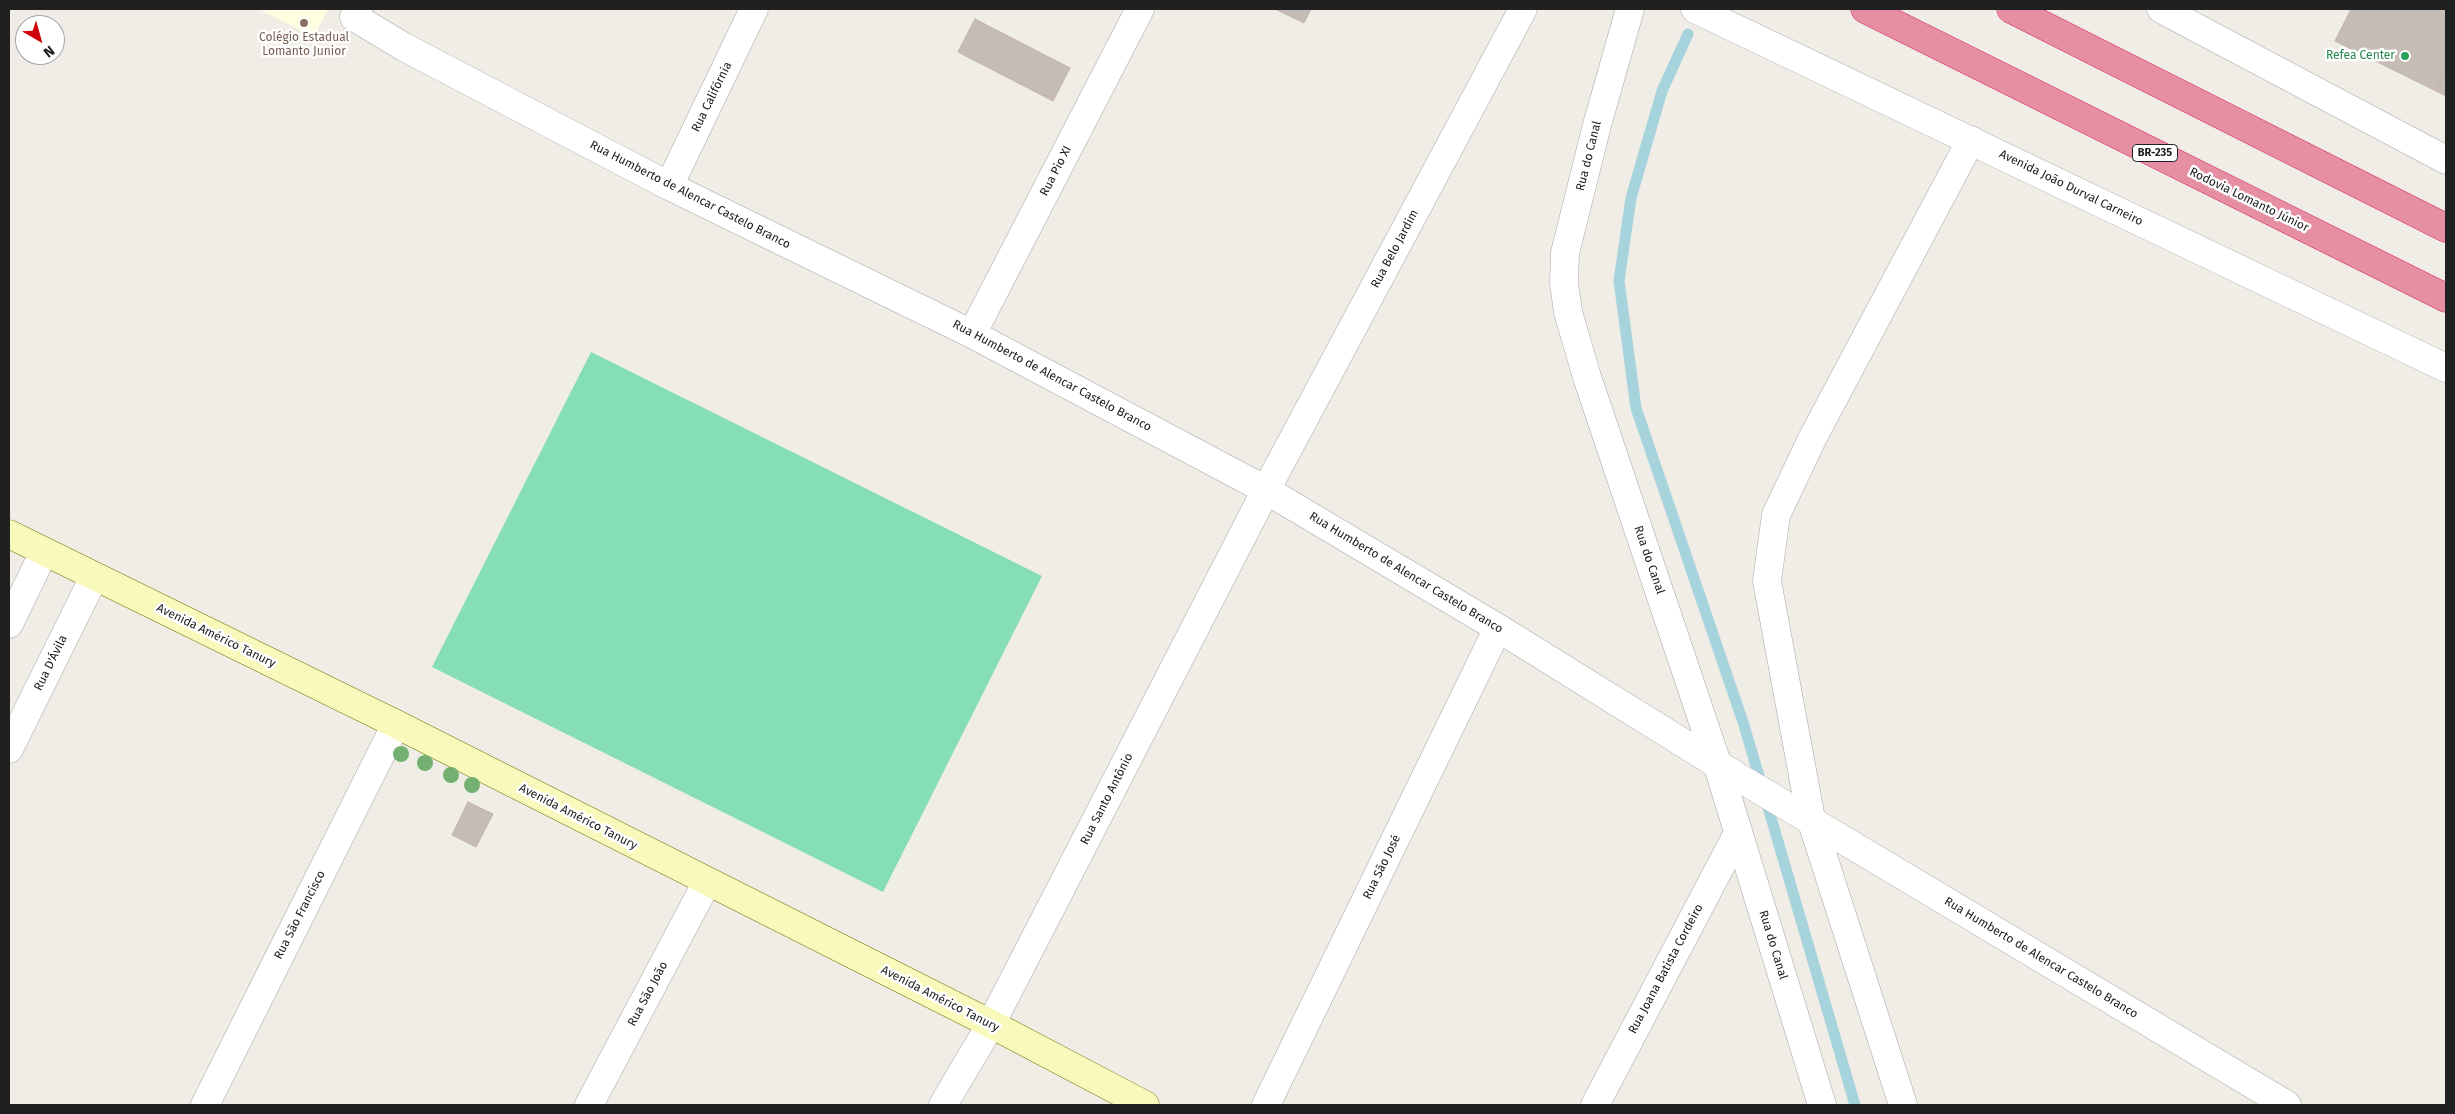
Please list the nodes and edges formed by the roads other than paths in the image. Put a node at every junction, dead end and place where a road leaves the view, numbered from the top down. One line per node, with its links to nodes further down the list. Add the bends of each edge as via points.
1 (358, 9): 12 (street, Rua Humberto de Alencar Castelo Branco, via 354,17 404,48)
2 (754, 9): 12 (street, Rua Califórnia)
3 (1140, 9): 15 (street, Rua Pio XI)
4 (1523, 9): 17 (street, Rua Belo Jardim)
5 (1630, 9): 25 (street, Rua do Canal, via 1572,221 1565,253 1564,283 1568,312 1587,377)
6 (1696, 9): 10 (street, Avenida João Durval Carneiro)
7 (1864, 9): 14 (highway, Rodovia Lomanto Júnior / BR-235)
8 (2012, 9): 13 (highway)
9 (2161, 9): 11 (street)
10 (1970, 140): 16 (street, Avenida João Durval Carneiro); 26 (street, via 1817,429 1776,515 1767,581)
11 (2446, 160)
12 (669, 186): 15 (street, Rua Humberto de Alencar Castelo Branco)
13 (2446, 228)
14 (2446, 298)
15 (972, 334): 17 (street, Rua Humberto de Alencar Castelo Branco)
16 (2446, 368)
17 (1266, 490): 22 (street, Rua Humberto de Alencar Castelo Branco); 29 (street, Rua Santo Antônio)
18 (9, 534): 19 (street, Avenida Américo Tanury)
19 (44, 552): 20 (street, Avenida Américo Tanury); 21 (street)
20 (94, 576): 23 (street, Avenida Américo Tanury); 24 (street, Rua D'Ávila)
21 (9, 624)
22 (1498, 628): 25 (street, Rua Humberto de Alencar Castelo Branco); 34 (street, Rua São José)
23 (396, 724): 28 (street, Avenida Américo Tanury); 30 (street, Rua São Francisco)
24 (9, 749)
25 (1728, 770): 26 (street, Rua Humberto de Alencar Castelo Branco); 27 (street, Rua do Canal)
26 (1804, 814): 37 (street); 38 (street, Rua Humberto de Alencar Castelo Branco)
27 (1738, 833): 35 (street, Rua Joana Batista Cordeiro); 36 (street, Rua do Canal)
28 (708, 882): 29 (street, Avenida Américo Tanury); 31 (street, Rua São João)
29 (991, 1024): 32 (street, Rua Santo Antônio); 33 (street, Avenida Américo Tanury)
30 (205, 1105)
31 (589, 1105)
32 (943, 1105)
33 (1145, 1105)
34 (1266, 1105)
35 (1595, 1105)
36 (1822, 1105)
37 (1903, 1105)
38 (2287, 1105)

